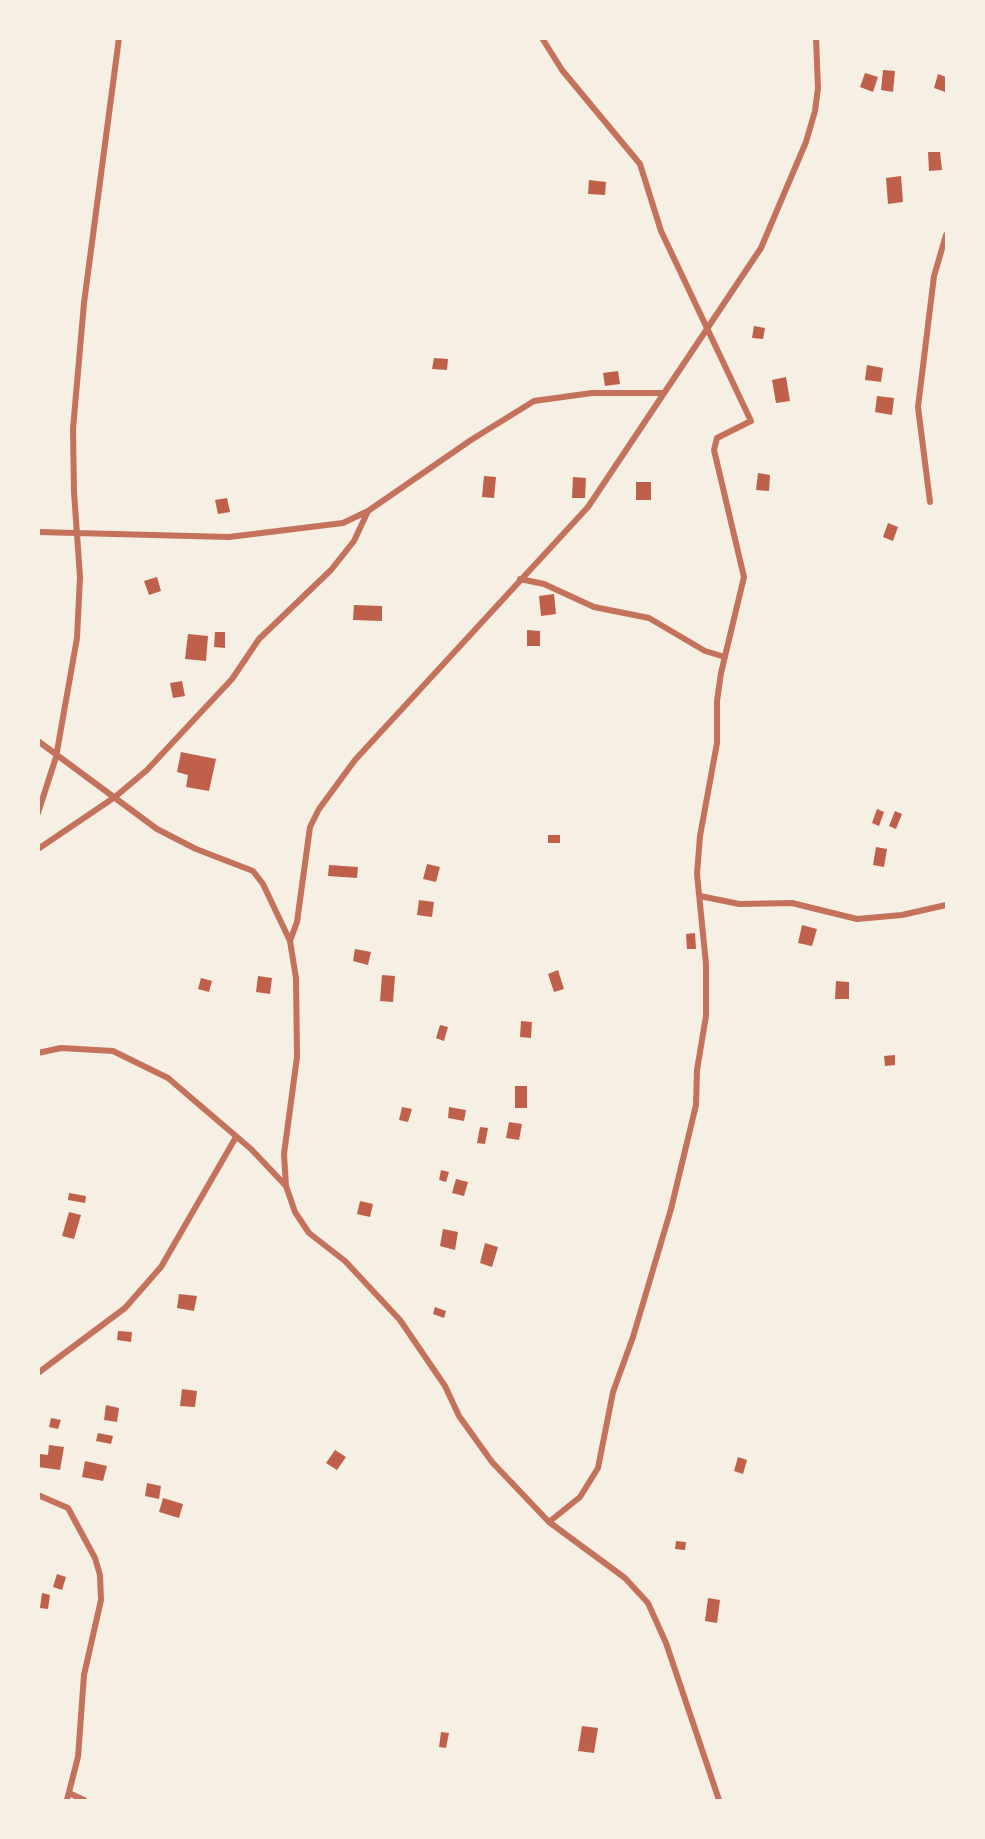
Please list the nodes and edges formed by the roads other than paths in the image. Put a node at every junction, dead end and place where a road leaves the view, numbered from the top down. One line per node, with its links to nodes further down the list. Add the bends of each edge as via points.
1 (119, 38): 10 (street, via 73,429)
2 (542, 38): 5 (street, via 562,70 640,164 661,231)
3 (816, 38): 5 (street, via 818,88 806,142 761,248)
4 (947, 235): 7 (street, via 934,276 918,407)
5 (708, 327): 6 (street); 12 (street, via 751,421 717,438 714,450 744,577)
6 (662, 393): 8 (street, via 592,393 534,401); 11 (street, via 588,507)
7 (930, 502)
8 (369, 511): 10 (street, via 343,523 229,537); 15 (street, via 354,541 331,570 259,639 232,680 147,770)
9 (38, 533): 10 (street)
10 (76, 534): 14 (street, via 80,577 76,638)
11 (520, 579): 12 (street, via 544,584 594,607 649,618 705,651); 20 (street, via 355,760 319,809 310,827 297,922)
12 (725, 657): 18 (street, via 717,701 717,743 700,836)
13 (38, 741): 14 (street)
14 (56, 757): 15 (street); 16 (street)
15 (115, 797): 17 (street); 20 (street, via 157,829 253,871)
16 (39, 814)
17 (38, 849)
18 (700, 896): 19 (street, via 740,904 792,903 857,919); 26 (street, via 706,1016 692,1118 641,1312 613,1392 598,1468 580,1497)
19 (947, 905)
20 (290, 941): 23 (street, via 298,1017 284,1154)
21 (38, 1053): 22 (street, via 61,1048 113,1051 168,1078)
22 (236, 1137): 23 (street); 24 (street, via 161,1267 125,1308)
23 (286, 1186): 26 (street, via 309,1233 345,1261 400,1320 492,1462)
24 (38, 1373)
25 (38, 1495): 27 (street, via 68,1508 100,1575 100,1600 84,1675 78,1757)
26 (549, 1522): 29 (street, via 625,1578 648,1603)
27 (68, 1797): 28 (street)
28 (84, 1801)
29 (719, 1801)

